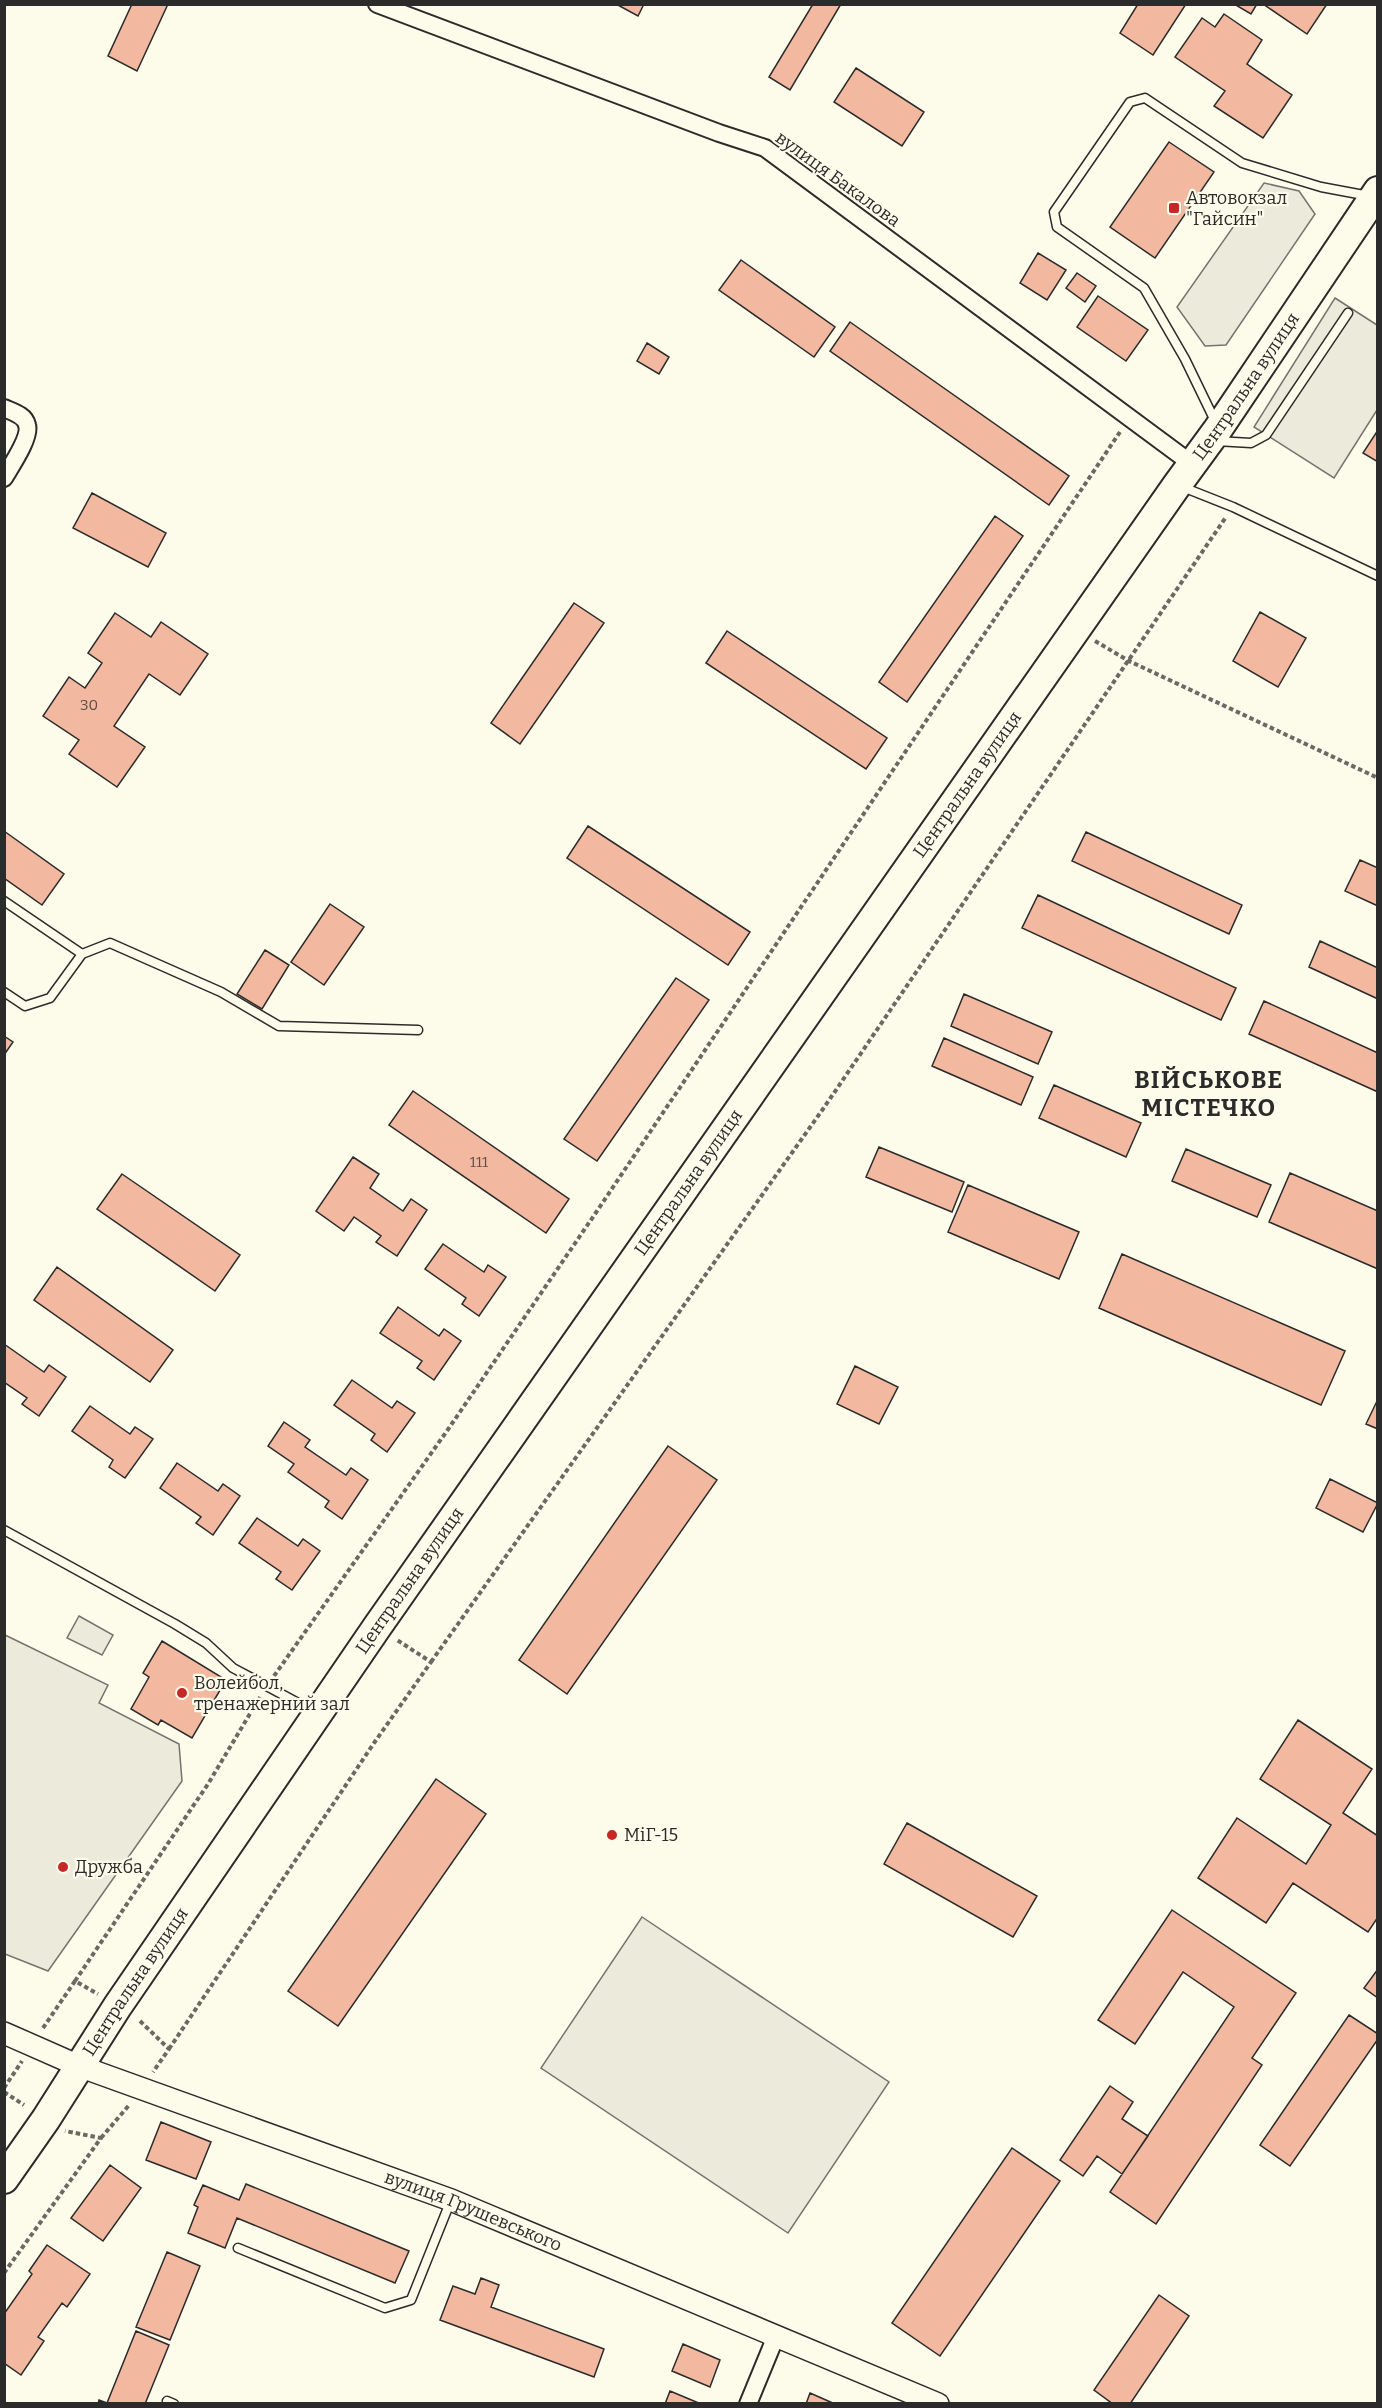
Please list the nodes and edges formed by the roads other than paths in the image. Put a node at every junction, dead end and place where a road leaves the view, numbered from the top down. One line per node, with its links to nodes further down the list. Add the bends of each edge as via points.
1 (377, 4): 6 (street, вулиця Бакалова, via 765,148 1130,417)
2 (1376, 194): 5 (highway, Центральна вулиця); 5 (lane, via 1321,187 1242,164 1145,98 1130,102 1054,212 1057,227 1144,288 1185,359)
3 (1348, 313): 5 (lane, via 1266,435 1251,443)
4 (4, 408): 7 (street, via 20,415 27,424 27,436)
5 (1214, 435): 6 (highway, Центральна вулиця)
6 (1185, 474): 8 (lane, via 1233,507); 14 (highway, Центральна вулиця)
7 (4, 478)
8 (1377, 576)
9 (4, 901): 10 (lane)
10 (82, 954): 11 (lane, via 50,998 25,1006); 12 (lane, via 110,943 220,992 279,1026)
11 (4, 992)
12 (418, 1030)
13 (4, 1530): 14 (lane, via 206,1643 233,1668)
14 (318, 1713): 16 (highway, Центральна вулиця)
15 (4, 2033): 16 (street, вулиця Грушевського)
16 (79, 2066): 17 (highway, Центральна вулиця); 18 (street, вулиця Грушевського)
17 (4, 2179)
18 (451, 2200): 19 (lane, via 411,2300 386,2308); 20 (street, вулиця Грушевського)
19 (238, 2248)
20 (777, 2336): 21 (street); 22 (street, вулиця Грушевського)
21 (748, 2403)
22 (938, 2403)

